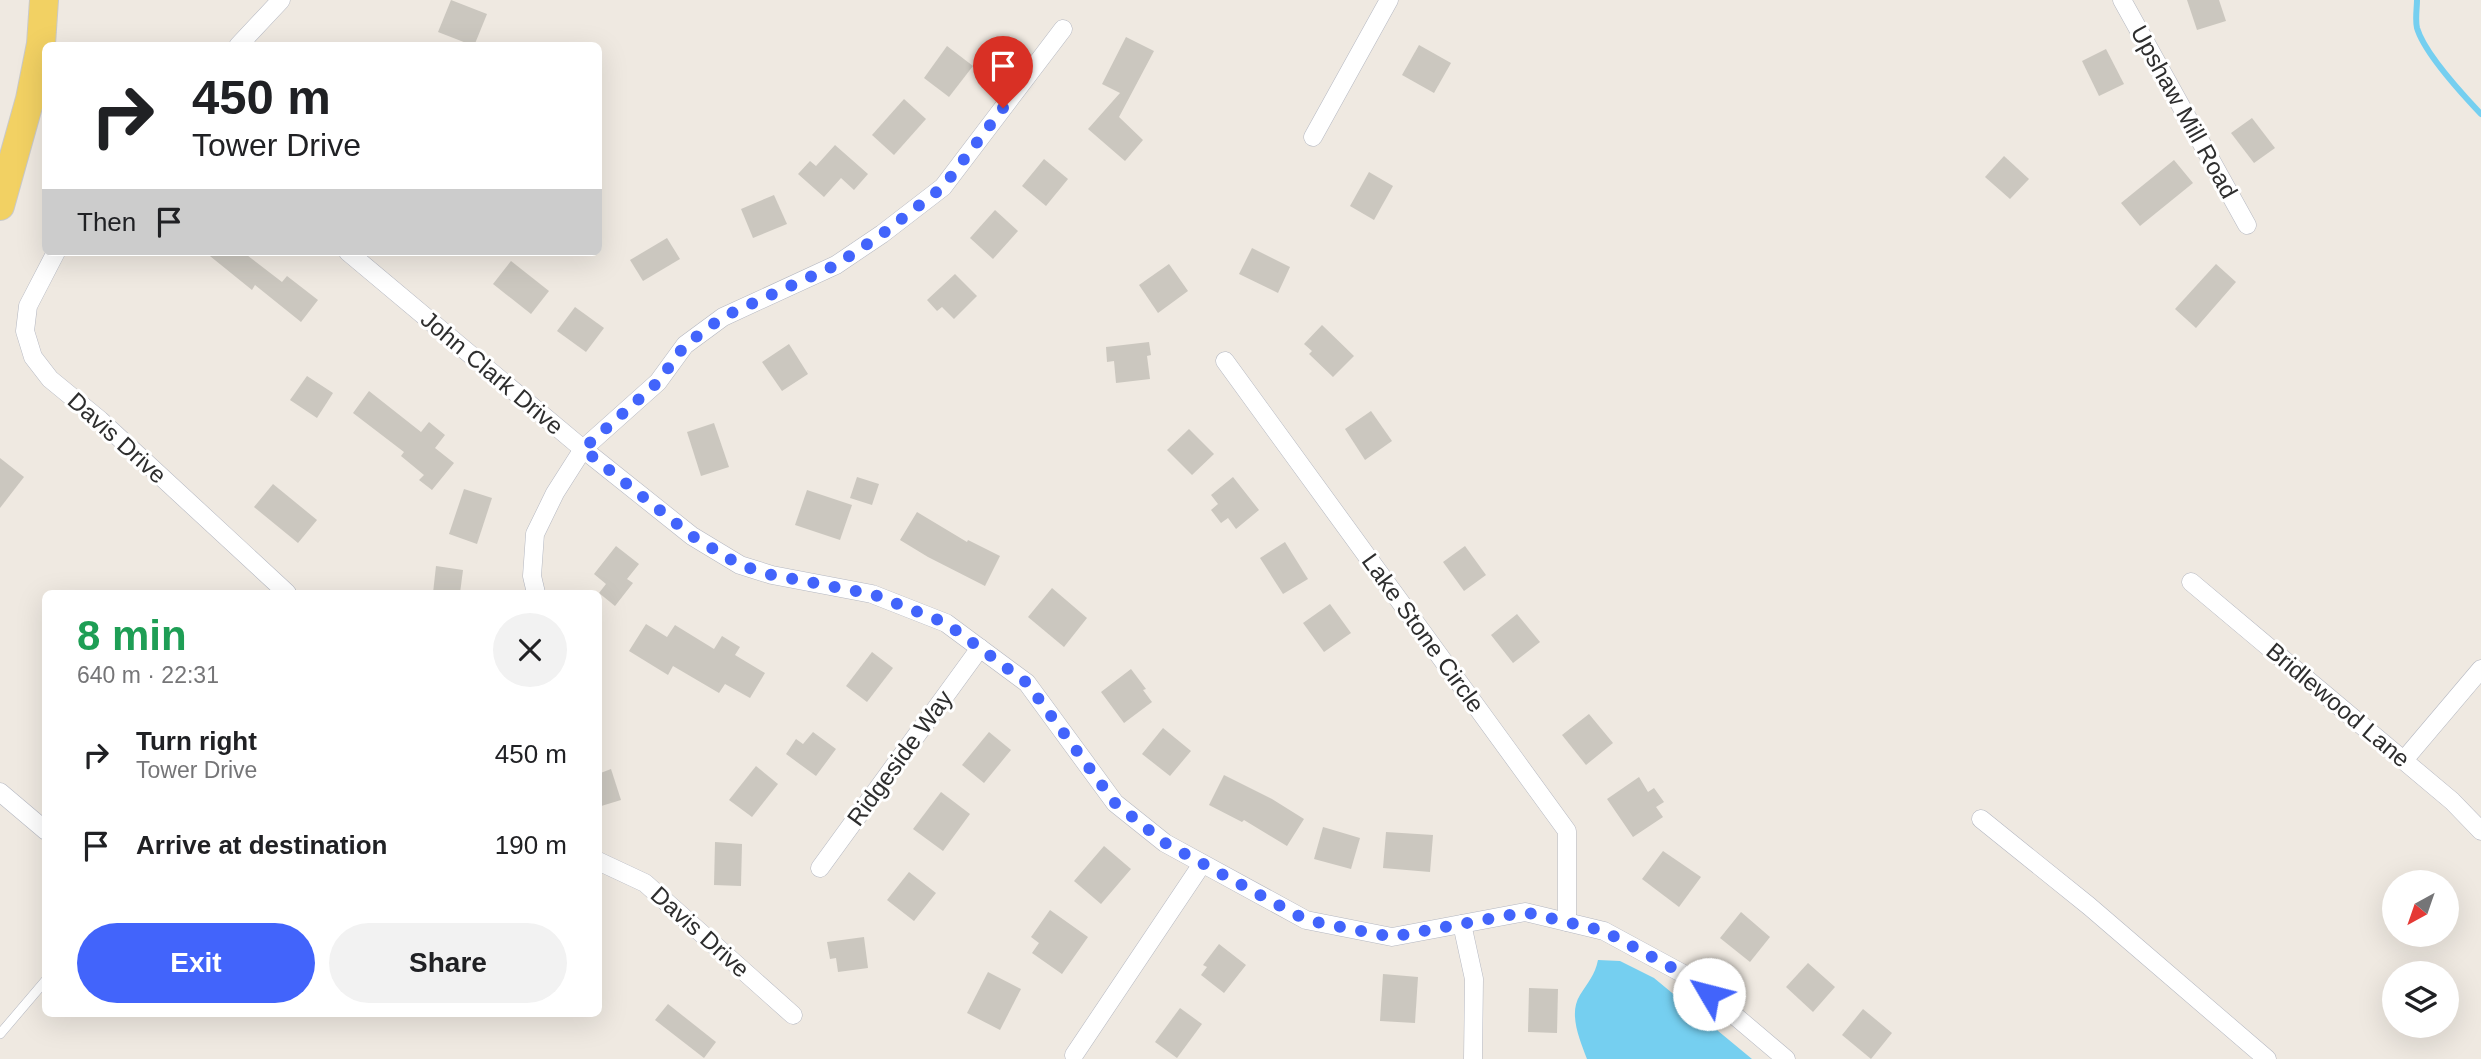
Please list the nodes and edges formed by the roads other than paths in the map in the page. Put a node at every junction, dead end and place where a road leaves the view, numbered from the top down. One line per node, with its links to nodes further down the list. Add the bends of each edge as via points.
1 (44, 0): 8 (main road, via 30,99)
2 (281, 0): 6 (street)
3 (1389, 0): 7 (street)
4 (2122, 0): 9 (street, Upshaw Mill Road)
5 (1063, 29): 13 (street, via 943,187 836,265 723,317 685,345 658,382)
6 (242, 42)
7 (1313, 137)
8 (0, 206)
9 (2247, 225)
10 (54, 256): 15 (street, Davis Drive, via 27,306 25,331 33,357 50,379)
11 (357, 256): 13 (street, John Clark Drive)
12 (1225, 361): 27 (street, Lake Stone Circle, via 1567,831)
13 (583, 449): 16 (street, via 535,534); 17 (street, John Clark Drive, via 692,536 740,565 872,594 946,623)
14 (2192, 582): 19 (street, Bridlewood Lane)
15 (284, 590)
16 (535, 590)
17 (980, 648): 25 (street, John Clark Drive, via 1027,683 1115,803 1165,843); 26 (street, Ridgeside Way)
18 (2481, 668): 19 (street)
19 (2404, 760): 23 (street, Bridlewood Lane)
20 (3, 800): 22 (street)
21 (1982, 819): 35 (street)
22 (42, 828)
23 (2481, 831)
24 (602, 863): 30 (street, Davis Drive, via 645,883)
25 (1202, 863): 28 (street, John Clark Drive, via 1306,920 1392,937); 32 (street)
26 (820, 868)
27 (1567, 922): 28 (street, John Clark Drive, via 1525,912); 34 (street, John Clark Drive, via 1604,931 1689,977)
28 (1462, 924): 33 (street, via 1474,979)
29 (42, 985): 31 (lane)
30 (793, 1014)
31 (0, 1034)
32 (1074, 1055)
33 (1473, 1059)
34 (1786, 1059)
35 (2267, 1059)

